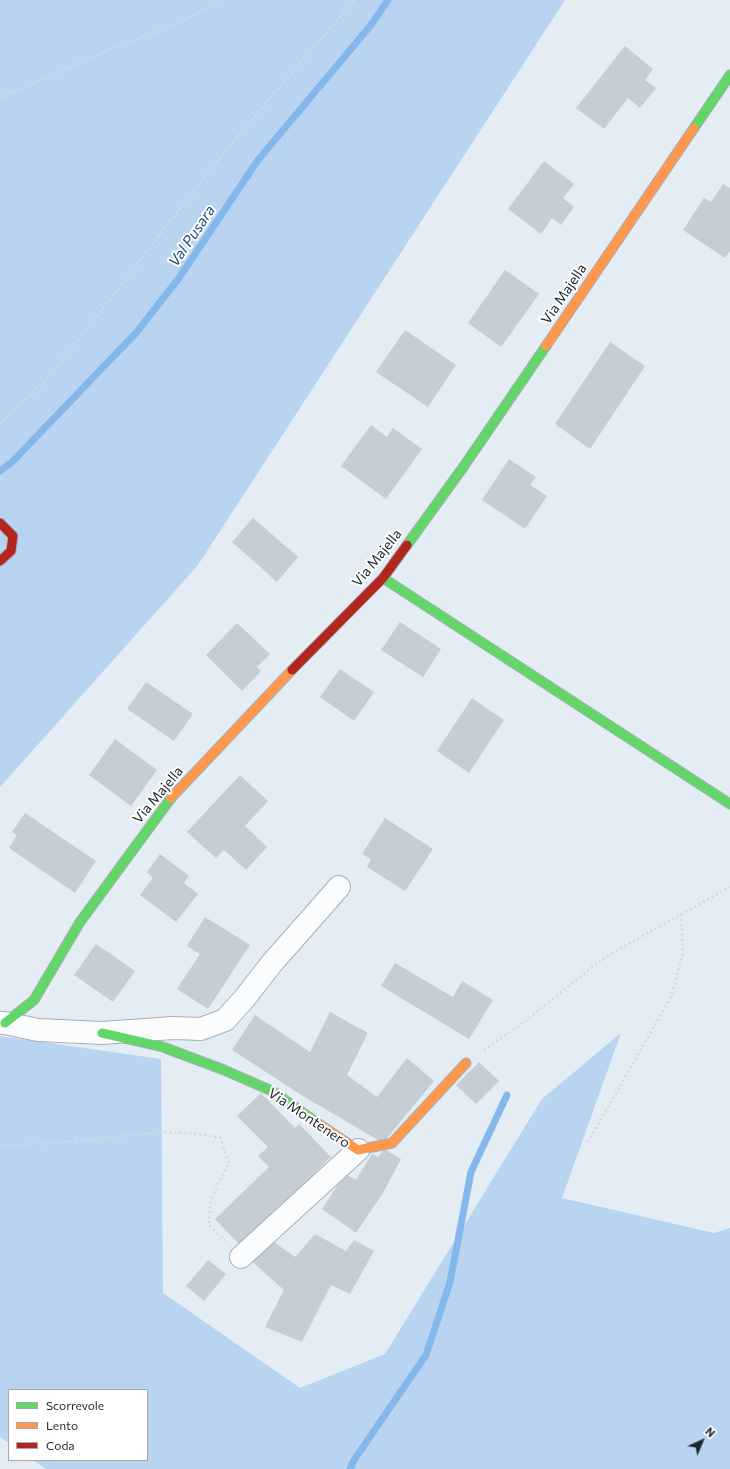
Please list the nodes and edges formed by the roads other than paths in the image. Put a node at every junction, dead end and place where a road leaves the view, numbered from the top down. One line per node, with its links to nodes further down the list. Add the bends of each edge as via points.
1 (730, 75): 4 (street, Via Majella, via 464,466)
2 (0, 523): 3 (street, via 13,536 11,551)
3 (0, 561)
4 (383, 578): 5 (street); 7 (street, Via Majella, via 165,804 80,922 34,1000)
5 (730, 804)
6 (339, 887): 8 (street, Via Montenero, via 225,1020 201,1029 173,1028)
7 (3, 1023): 8 (street, Via Montenero, via 38,1030)
8 (102, 1034): 10 (street, Via Montenero, via 163,1047 272,1090)
9 (466, 1063): 10 (street, Via Montenero, via 392,1143)
10 (358, 1150): 11 (street)
11 (241, 1258)

